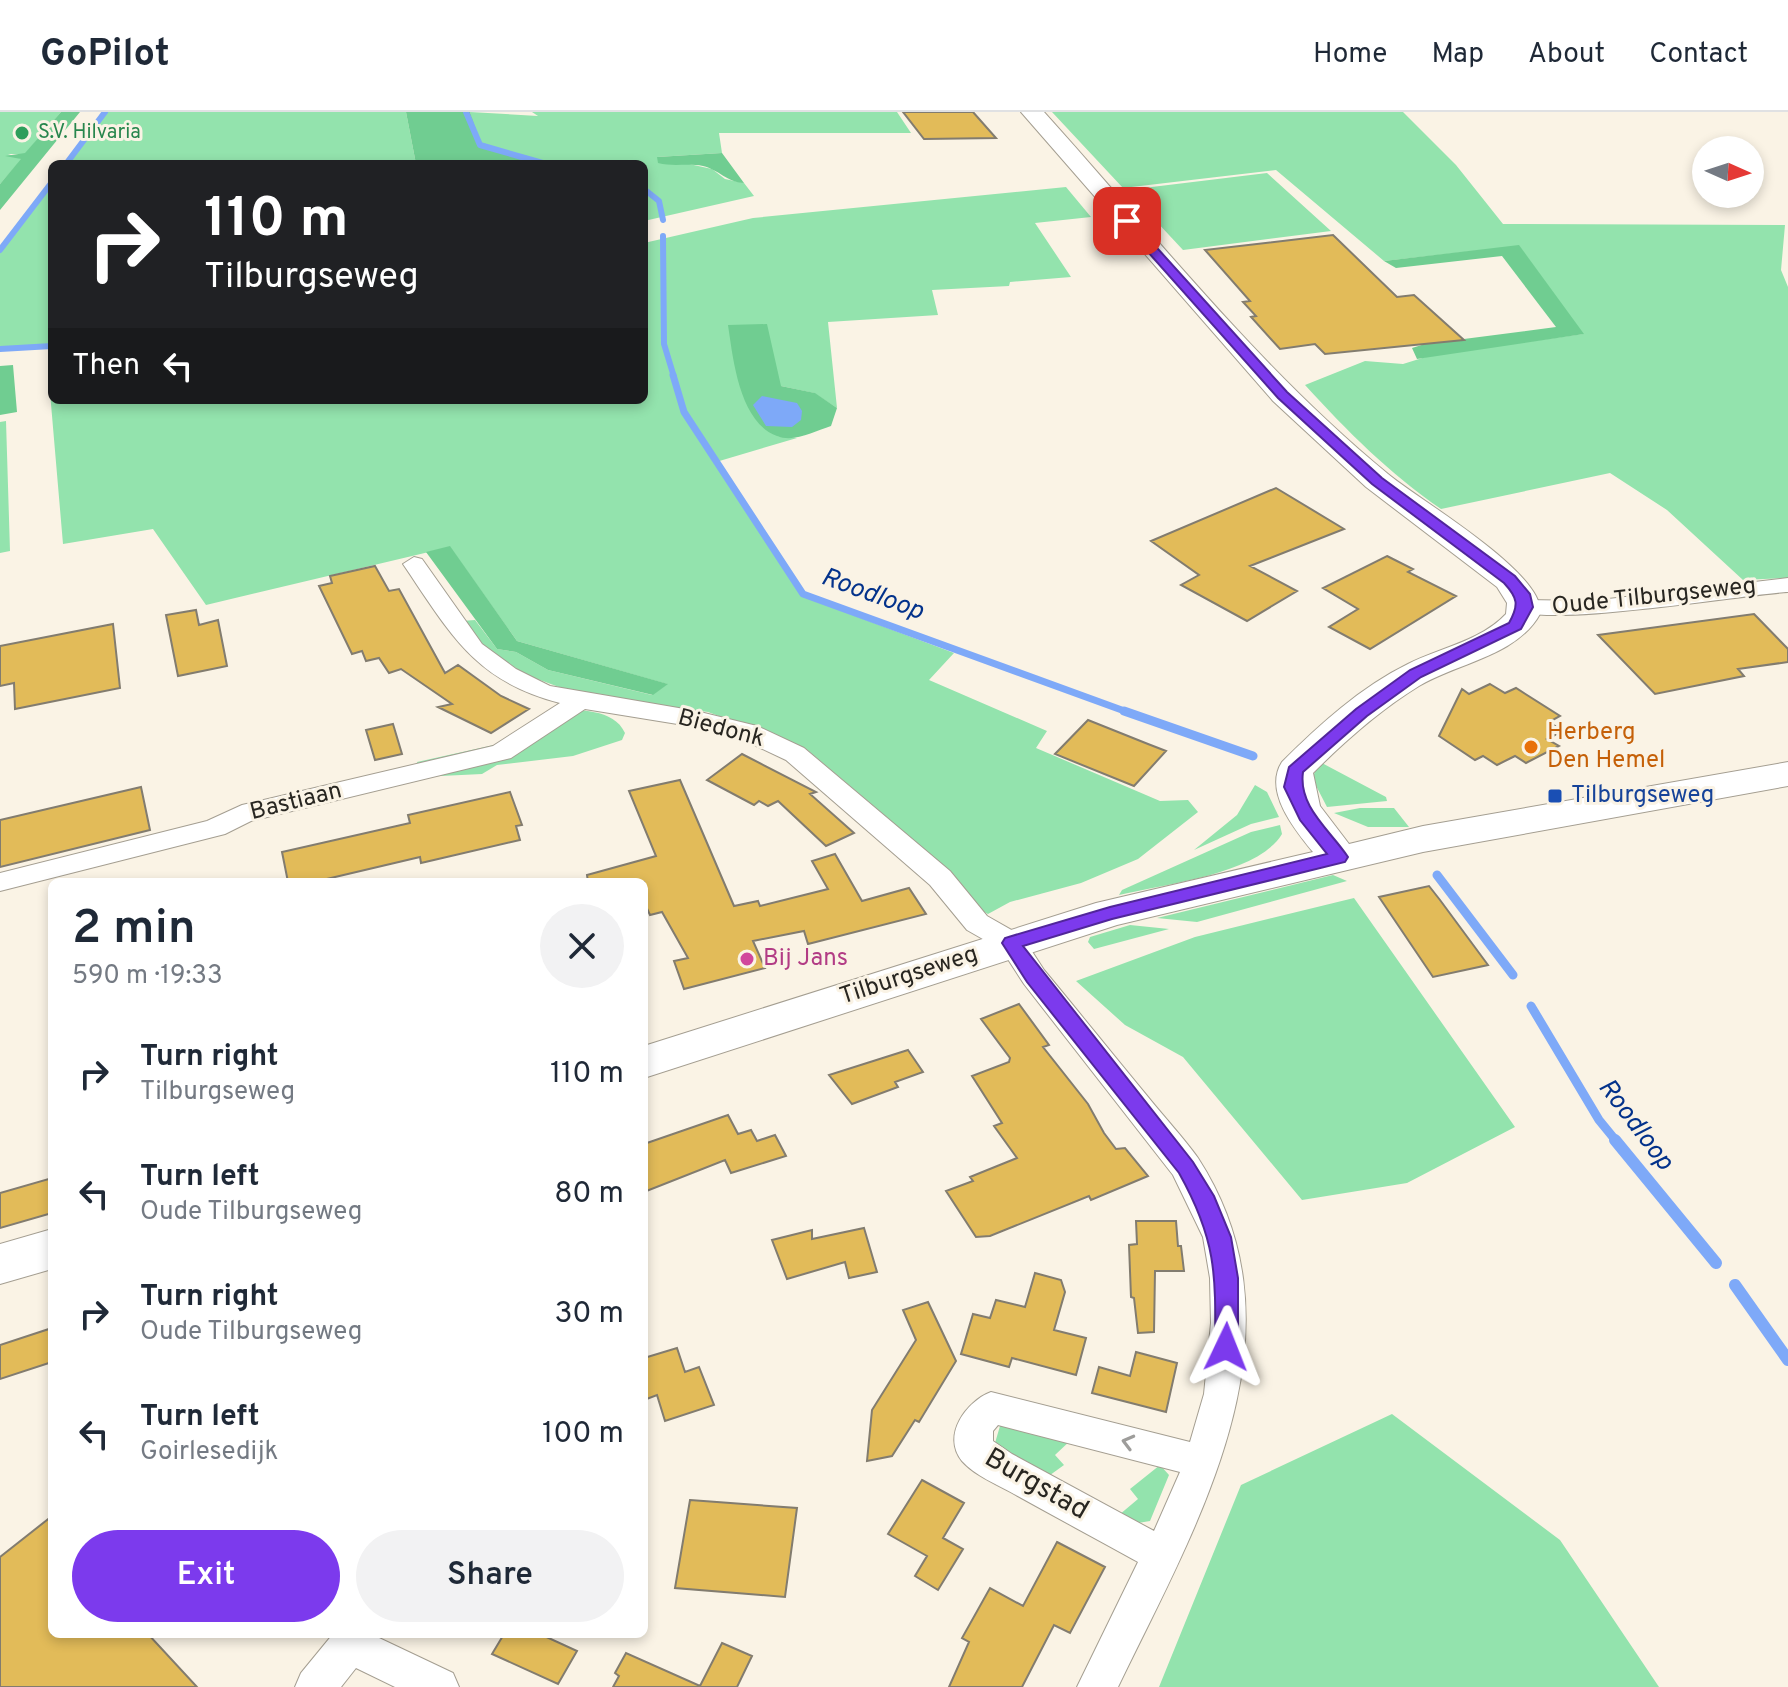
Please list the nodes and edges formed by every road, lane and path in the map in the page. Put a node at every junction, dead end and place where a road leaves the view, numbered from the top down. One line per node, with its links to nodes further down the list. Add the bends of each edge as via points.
1 (1032, 112): 4 (street, via 1283,395 1377,481 1509,580 1523,594)
2 (414, 564): 5 (street, Biedonk, via 474,649 541,691)
3 (1788, 585): 4 (street, Oude Tilburgseweg, via 1586,609)
4 (1525, 607): 7 (street, Oude Tilburgseweg, via 1515,626 1415,673 1295,770 1292,787 1306,816)
5 (581, 701): 8 (street, Bastiaan, via 502,752 242,814 216,828); 9 (street, Biedonk, via 696,719 748,732 795,754 940,878 977,923)
6 (1788, 774): 7 (street, Tilburgseweg)
7 (1339, 857): 9 (street, Tilburgseweg, via 1110,913)
8 (0, 882)
9 (1012, 943): 10 (street, Tilburgseweg); 13 (street, via 1186,1167 1220,1237 1228,1323 1222,1394)
10 (648, 1061)
11 (48, 1250): 12 (street)
12 (0, 1264)
13 (1203, 1462): 14 (street); 14 (street, Burgstad, one-way to 14, via 1017,1412 991,1408 975,1425 975,1449 999,1466)
14 (1163, 1556): 18 (street)
15 (354, 1639): 16 (street); 17 (street)
16 (315, 1687)
17 (439, 1687)
18 (1097, 1687)

